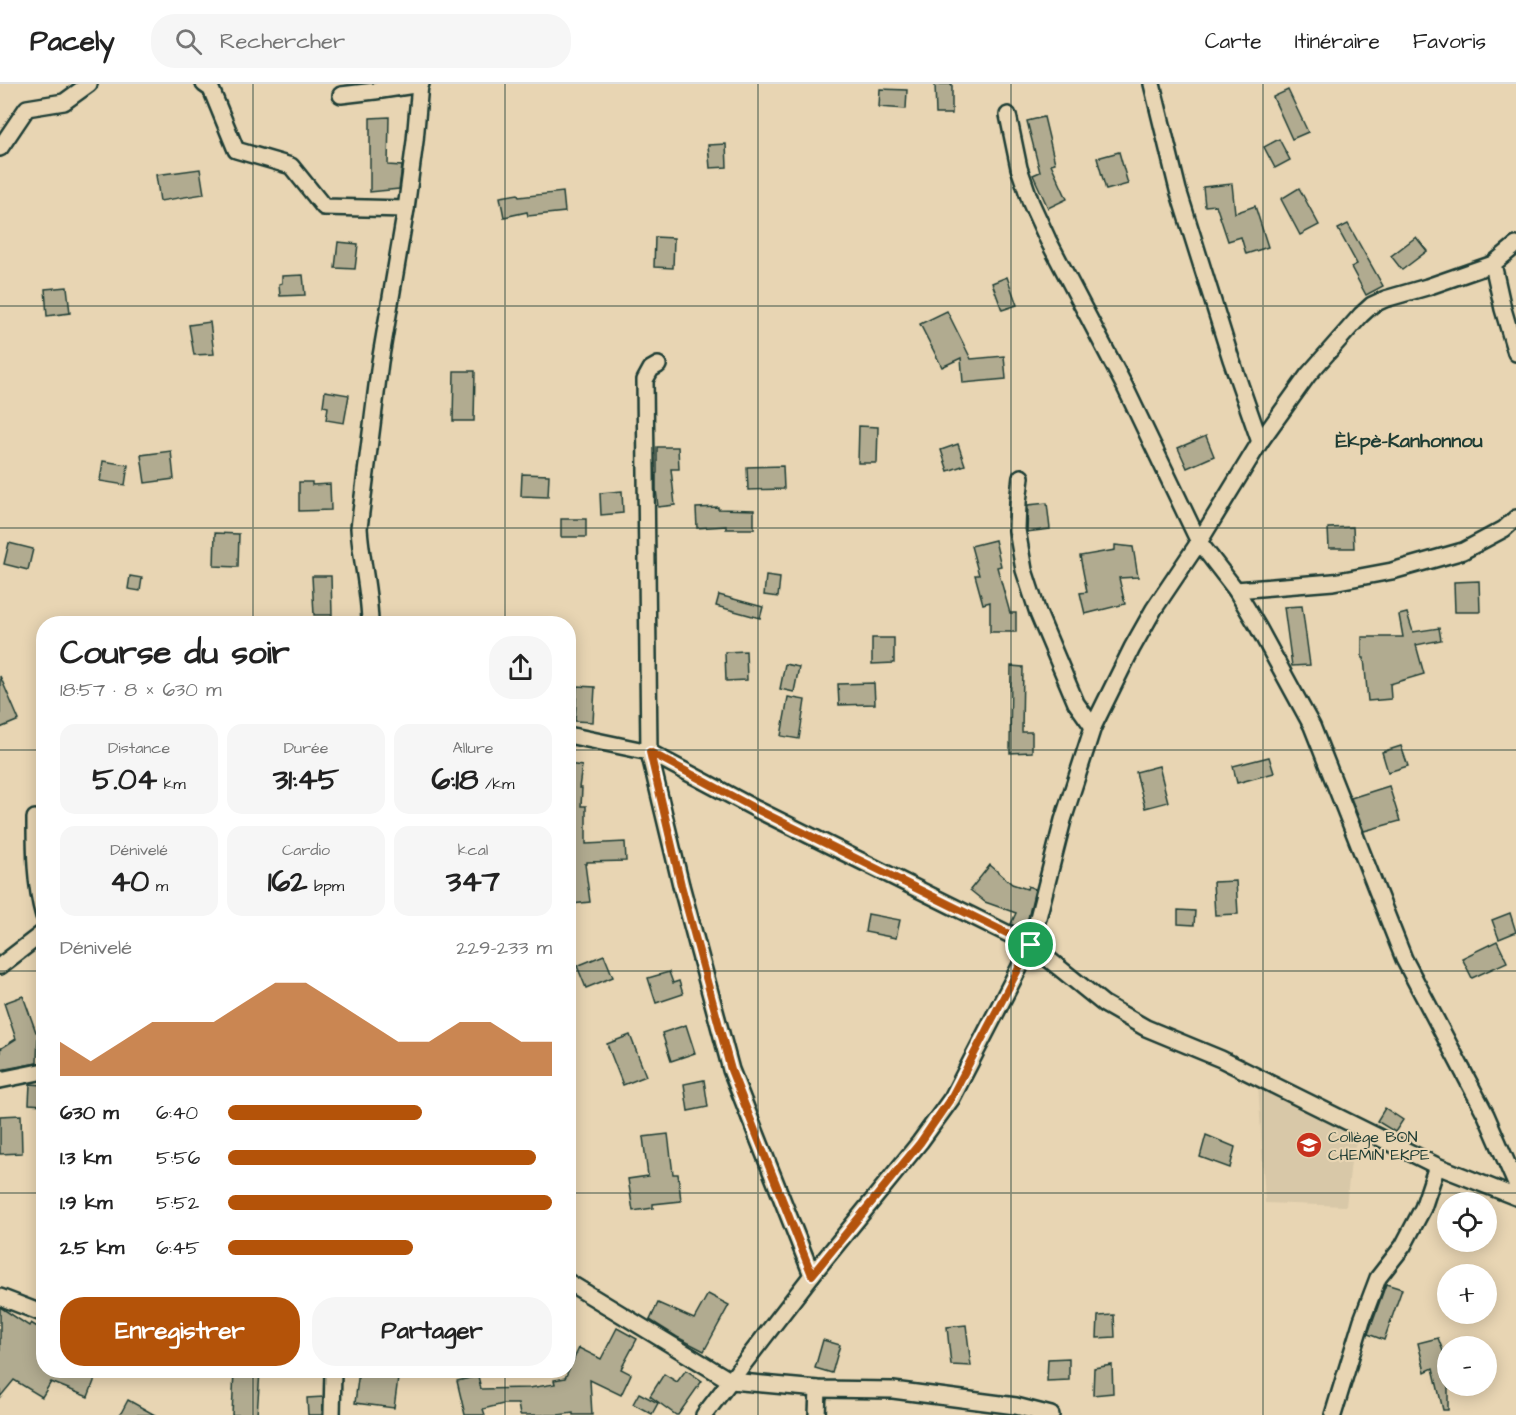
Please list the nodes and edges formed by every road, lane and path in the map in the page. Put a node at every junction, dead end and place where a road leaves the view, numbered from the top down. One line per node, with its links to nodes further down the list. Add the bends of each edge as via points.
1 (89, 84): 7 (street, via 64,102 27,108)
2 (204, 84): 8 (street, via 211,89 236,150 291,166 324,207)
3 (420, 84): 5 (street); 8 (street)
4 (1152, 84): 13 (street, via 1178,190)
5 (341, 95)
6 (1008, 115): 16 (street, via 1031,203)
7 (0, 148)
8 (406, 209): 18 (street, via 380,362 359,528)
9 (1516, 245): 10 (street)
10 (1493, 264): 11 (street); 13 (street, via 1372,306 1308,375)
11 (1516, 353)
12 (658, 365): 21 (street, via 645,380)
13 (1260, 442): 16 (street)
14 (1022, 477): 19 (street, via 1017,530 1024,570 1076,704)
15 (1516, 518): 17 (street, via 1463,551 1392,571 1333,582)
16 (1199, 542): 17 (street); 19 (street, via 1154,609)
17 (1236, 590): 30 (street, via 1312,726 1404,959 1486,1114)
18 (370, 616)
19 (1093, 727): 25 (street, via 1063,820)
20 (576, 737): 21 (street)
21 (650, 752): 25 (street); 32 (street, via 731,1070)
22 (35, 819): 23 (street)
23 (36, 859)
24 (36, 938): 26 (street)
25 (1031, 945): 29 (street, via 1104,1004 1146,1028 1221,1059); 32 (street, via 951,1098 920,1143)
26 (0, 966)
27 (36, 1073): 28 (street)
28 (0, 1080)
29 (1437, 1166): 31 (street); 43 (street, via 1423,1208 1378,1278)
30 (1516, 1184)
31 (1516, 1197)
32 (812, 1275): 37 (street)
33 (576, 1287): 37 (street)
34 (0, 1297): 35 (street)
35 (36, 1311)
36 (333, 1378): 39 (street)
37 (731, 1382): 38 (street); 40 (street)
38 (818, 1389): 41 (street); 42 (street, via 893,1390 1016,1406)
39 (332, 1415)
40 (704, 1415)
41 (817, 1415)
42 (1051, 1415)
43 (1333, 1415)

